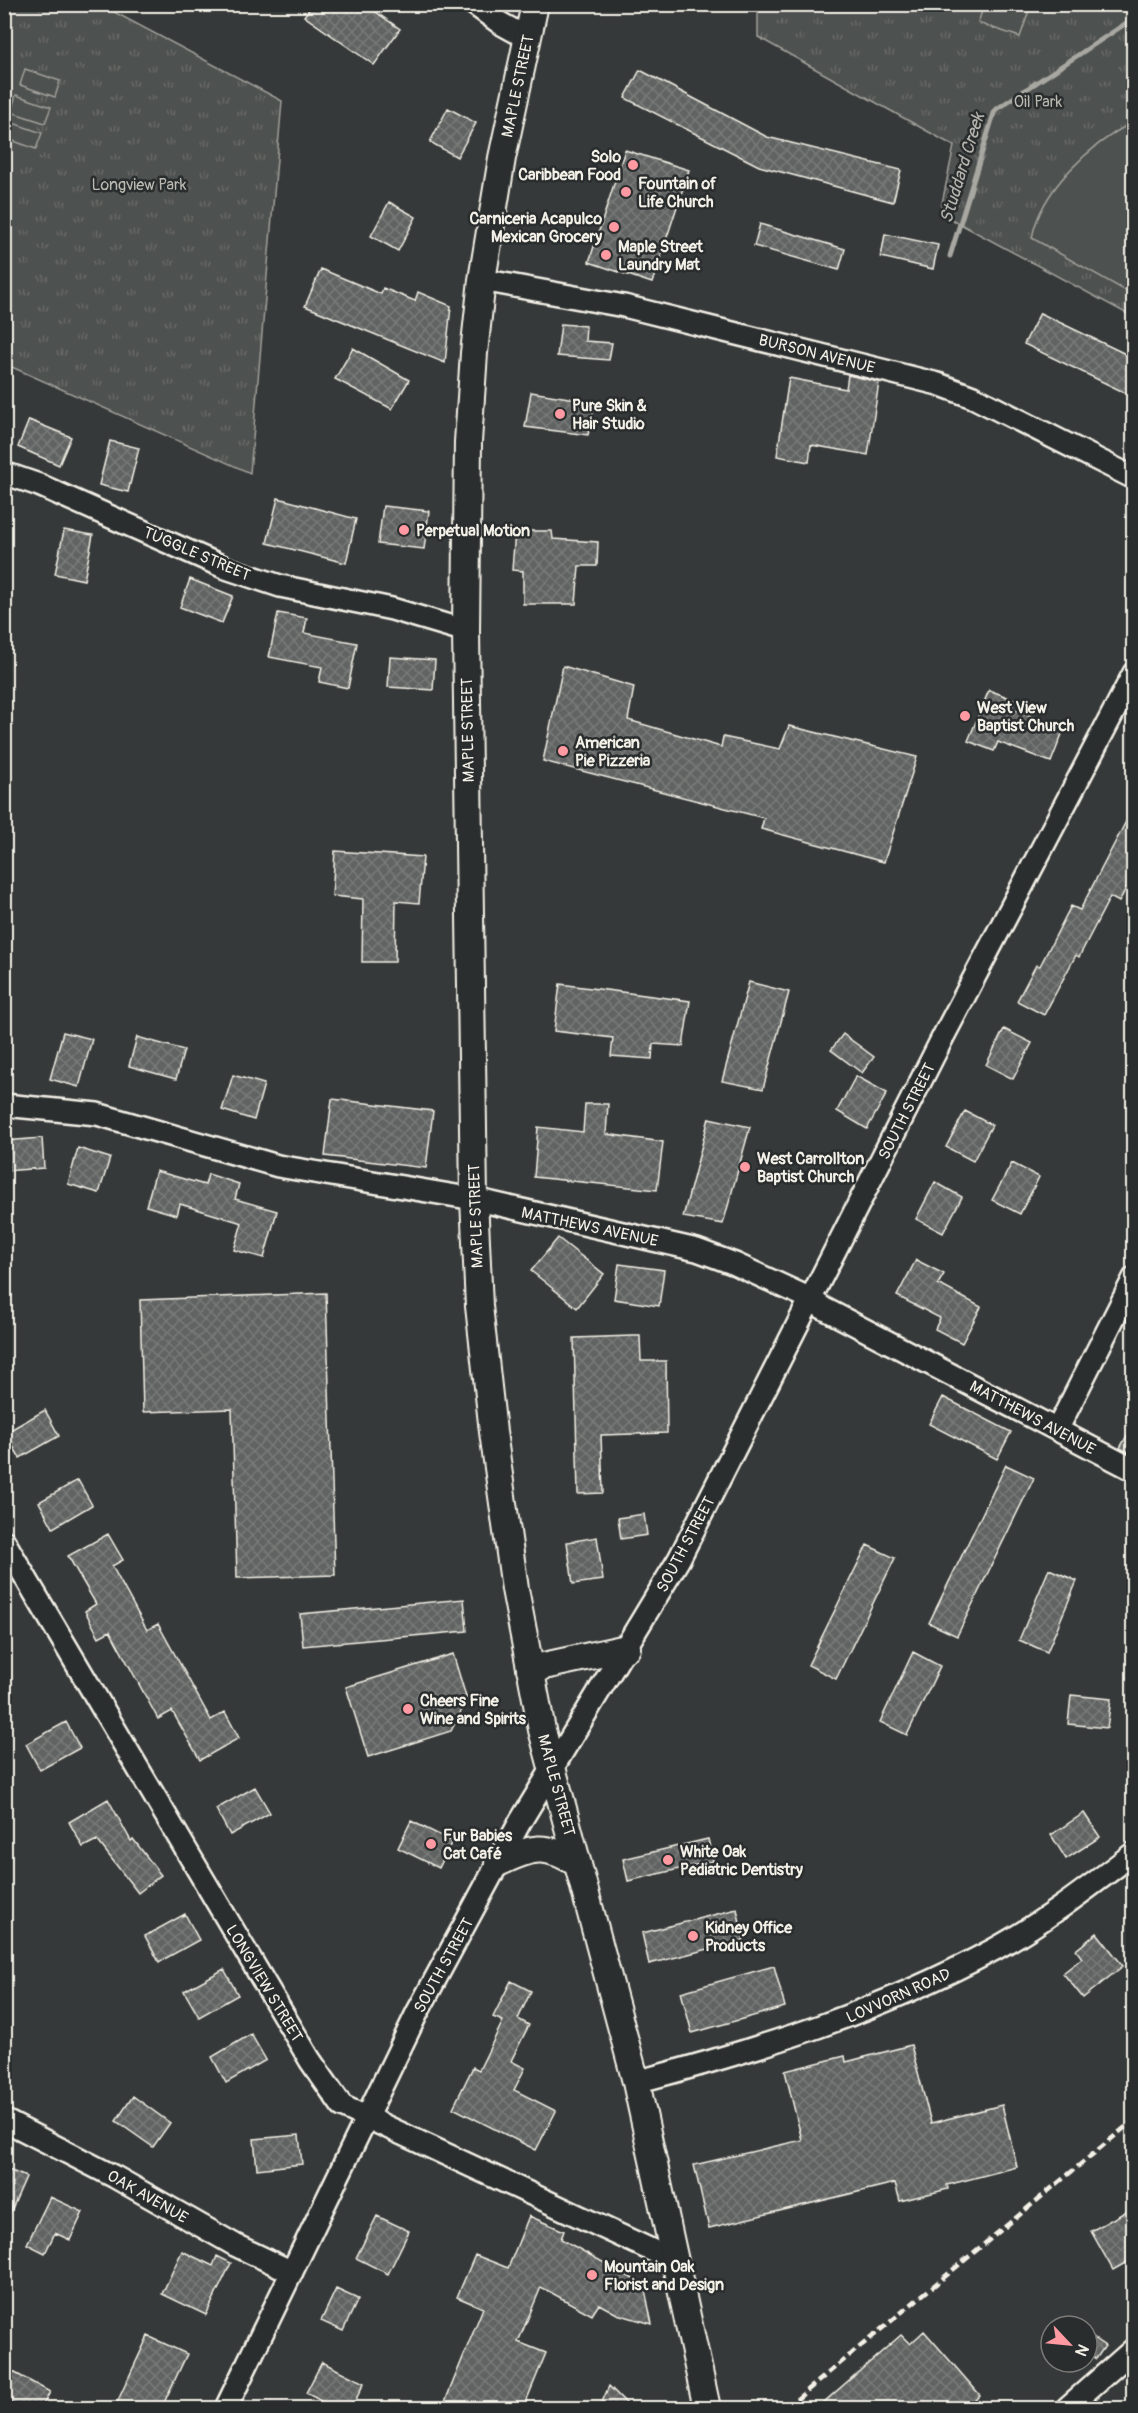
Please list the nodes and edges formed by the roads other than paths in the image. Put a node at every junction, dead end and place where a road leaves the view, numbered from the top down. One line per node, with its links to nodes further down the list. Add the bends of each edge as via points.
1 (474, 4): 3 (street)
2 (535, 4): 3 (main road, MAPLE STREET)
3 (527, 38): 4 (main road, MAPLE STREET)
4 (482, 280): 6 (street, BURSON AVENUE, via 624,306 938,384 973,397); 7 (main road, MAPLE STREET, via 468,442)
5 (4, 473): 7 (street, TUGGLE STREET, via 226,568 280,586 392,609)
6 (1134, 478)
7 (466, 631): 10 (main road, MAPLE STREET)
8 (1134, 673): 12 (street, SOUTH STREET)
9 (4, 1105): 10 (street, MATTHEWS AVENUE, via 97,1114 278,1166)
10 (474, 1199): 12 (street, MATTHEWS AVENUE, via 697,1250); 18 (main road, MAPLE STREET, via 479,1313 493,1432)
11 (1134, 1278): 13 (street)
12 (810, 1299): 13 (street, MATTHEWS AVENUE); 17 (street, SOUTH STREET, via 684,1549)
13 (1057, 1430): 14 (street, MATTHEWS AVENUE)
14 (1134, 1470)
15 (4, 1541): 16 (street, LONGVIEW STREET)
16 (12, 1572): 24 (street, LONGVIEW STREET, via 310,2060 342,2106)
17 (627, 1648): 18 (main road); 19 (street, SOUTH STREET)
18 (530, 1669): 19 (main road, MAPLE STREET)
19 (552, 1767): 21 (street, SOUTH STREET); 22 (main road, MAPLE STREET)
20 (1134, 1853): 23 (street, LOVVORN ROAD, via 1056,1911 926,1984 840,2020)
21 (498, 1863): 22 (main road, via 539,1848); 24 (street, SOUTH STREET, via 417,2013)
22 (578, 1864): 23 (main road, MAPLE STREET)
23 (636, 2082): 26 (main road, MAPLE STREET)
24 (367, 2117): 26 (street, LONGVIEW STREET); 27 (street, SOUTH STREET)
25 (4, 2120): 27 (street, OAK AVENUE)
26 (675, 2261): 30 (main road, MAPLE STREET)
27 (292, 2272): 29 (street, SOUTH STREET)
28 (1134, 2349): 31 (street)
29 (226, 2409)
30 (707, 2409)
31 (1067, 2409)

